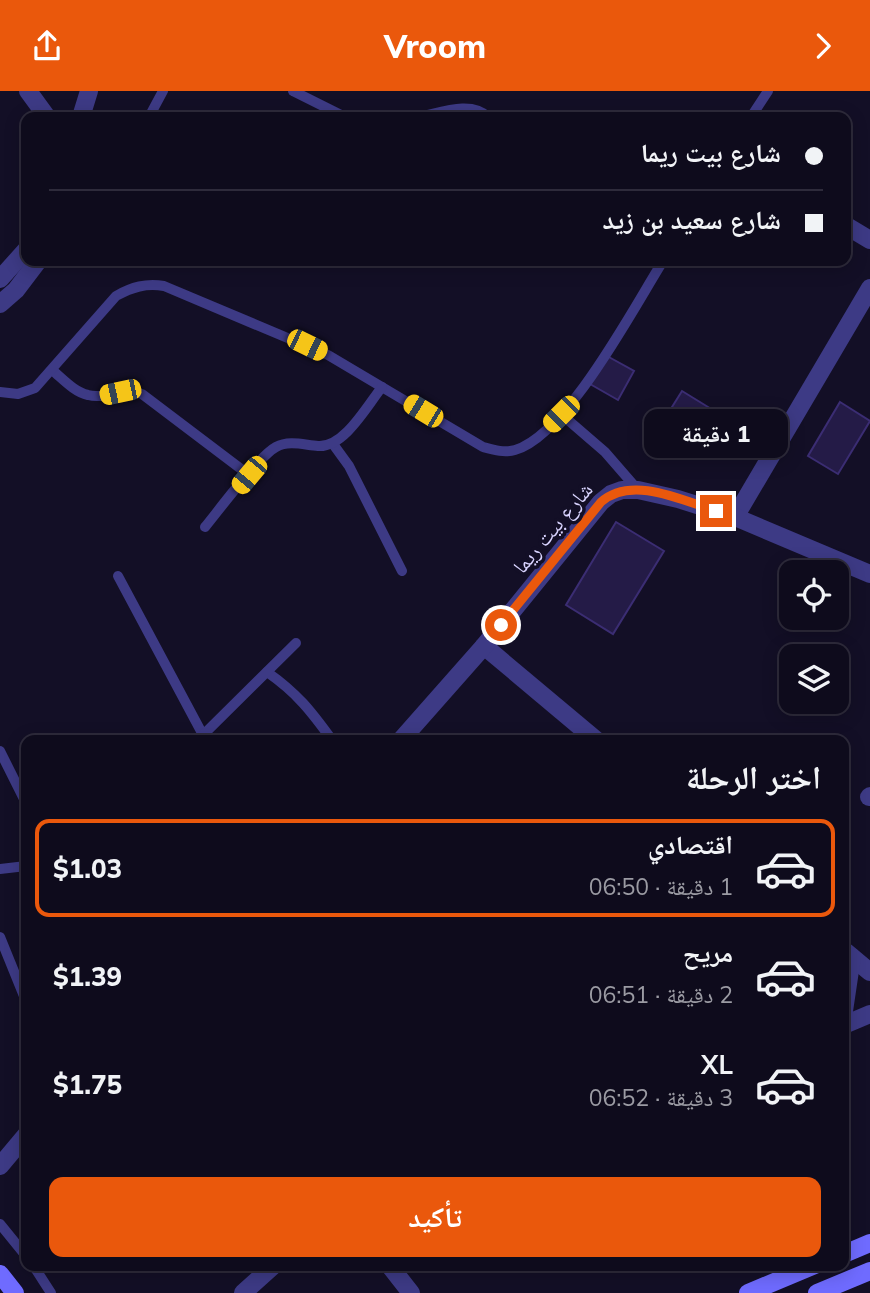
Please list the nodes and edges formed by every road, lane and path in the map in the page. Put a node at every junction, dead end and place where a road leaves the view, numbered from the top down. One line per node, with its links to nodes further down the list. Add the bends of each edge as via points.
1 (28, 91): 6 (street)
2 (89, 91): 7 (street)
3 (163, 91): 8 (lane)
4 (293, 91): 9 (lane)
5 (768, 91): 12 (lane)
6 (43, 112)
7 (83, 112)
8 (152, 112)
9 (335, 112)
10 (447, 112): 11 (lane)
11 (479, 112)
12 (754, 112)
13 (851, 229): 14 (street)
14 (870, 240)
15 (21, 256): 18 (street)
16 (33, 266): 20 (street)
17 (660, 266): 24 (lane, via 585,387)
18 (0, 279)
19 (870, 288): 28 (street)
20 (0, 303)
21 (52, 370): 22 (lane, via 116,296 152,284 307,345); 23 (lane, via 27,392); 26 (lane, via 87,395 125,390 142,394)
22 (382, 387): 24 (lane, via 505,452 526,445); 25 (lane)
23 (0, 392)
24 (561, 414): 27 (lane, via 605,452)
25 (333, 445): 26 (lane, via 276,447); 30 (lane, via 349,466)
26 (249, 475): 29 (lane)
27 (638, 490): 28 (street); 34 (street, شارع بيت ريما, via 611,493 601,502)
28 (735, 517): 31 (street)
29 (205, 527)
30 (402, 571)
31 (870, 574)
32 (118, 576): 36 (lane)
33 (296, 643): 35 (lane)
34 (484, 646): 39 (street, شارع بيت ريما); 40 (street)
35 (267, 673): 37 (lane); 38 (lane, via 299,696)
36 (198, 735)
37 (203, 735)
38 (329, 735)
39 (405, 735)
40 (590, 735)
41 (0, 751): 42 (lane)
42 (21, 793)
43 (21, 867): 44 (lane)
44 (0, 869)
45 (0, 937): 48 (lane)
46 (849, 954): 47 (street)
47 (870, 972)
48 (21, 989)
49 (870, 1014): 50 (street)
50 (849, 1023)
51 (14, 1144): 52 (street)
52 (0, 1166)
53 (0, 1224): 55 (lane)
54 (870, 1243): 56 (main road)
55 (21, 1250)
56 (849, 1252)
57 (37, 1271): 64 (lane)
58 (267, 1271): 65 (street)
59 (394, 1271): 66 (street)
60 (801, 1271): 67 (main road)
61 (870, 1271): 68 (main road)
62 (0, 1274): 63 (main road)
63 (15, 1293)
64 (51, 1293)
65 (243, 1293)
66 (411, 1293)
67 (748, 1293)
68 (817, 1293)

